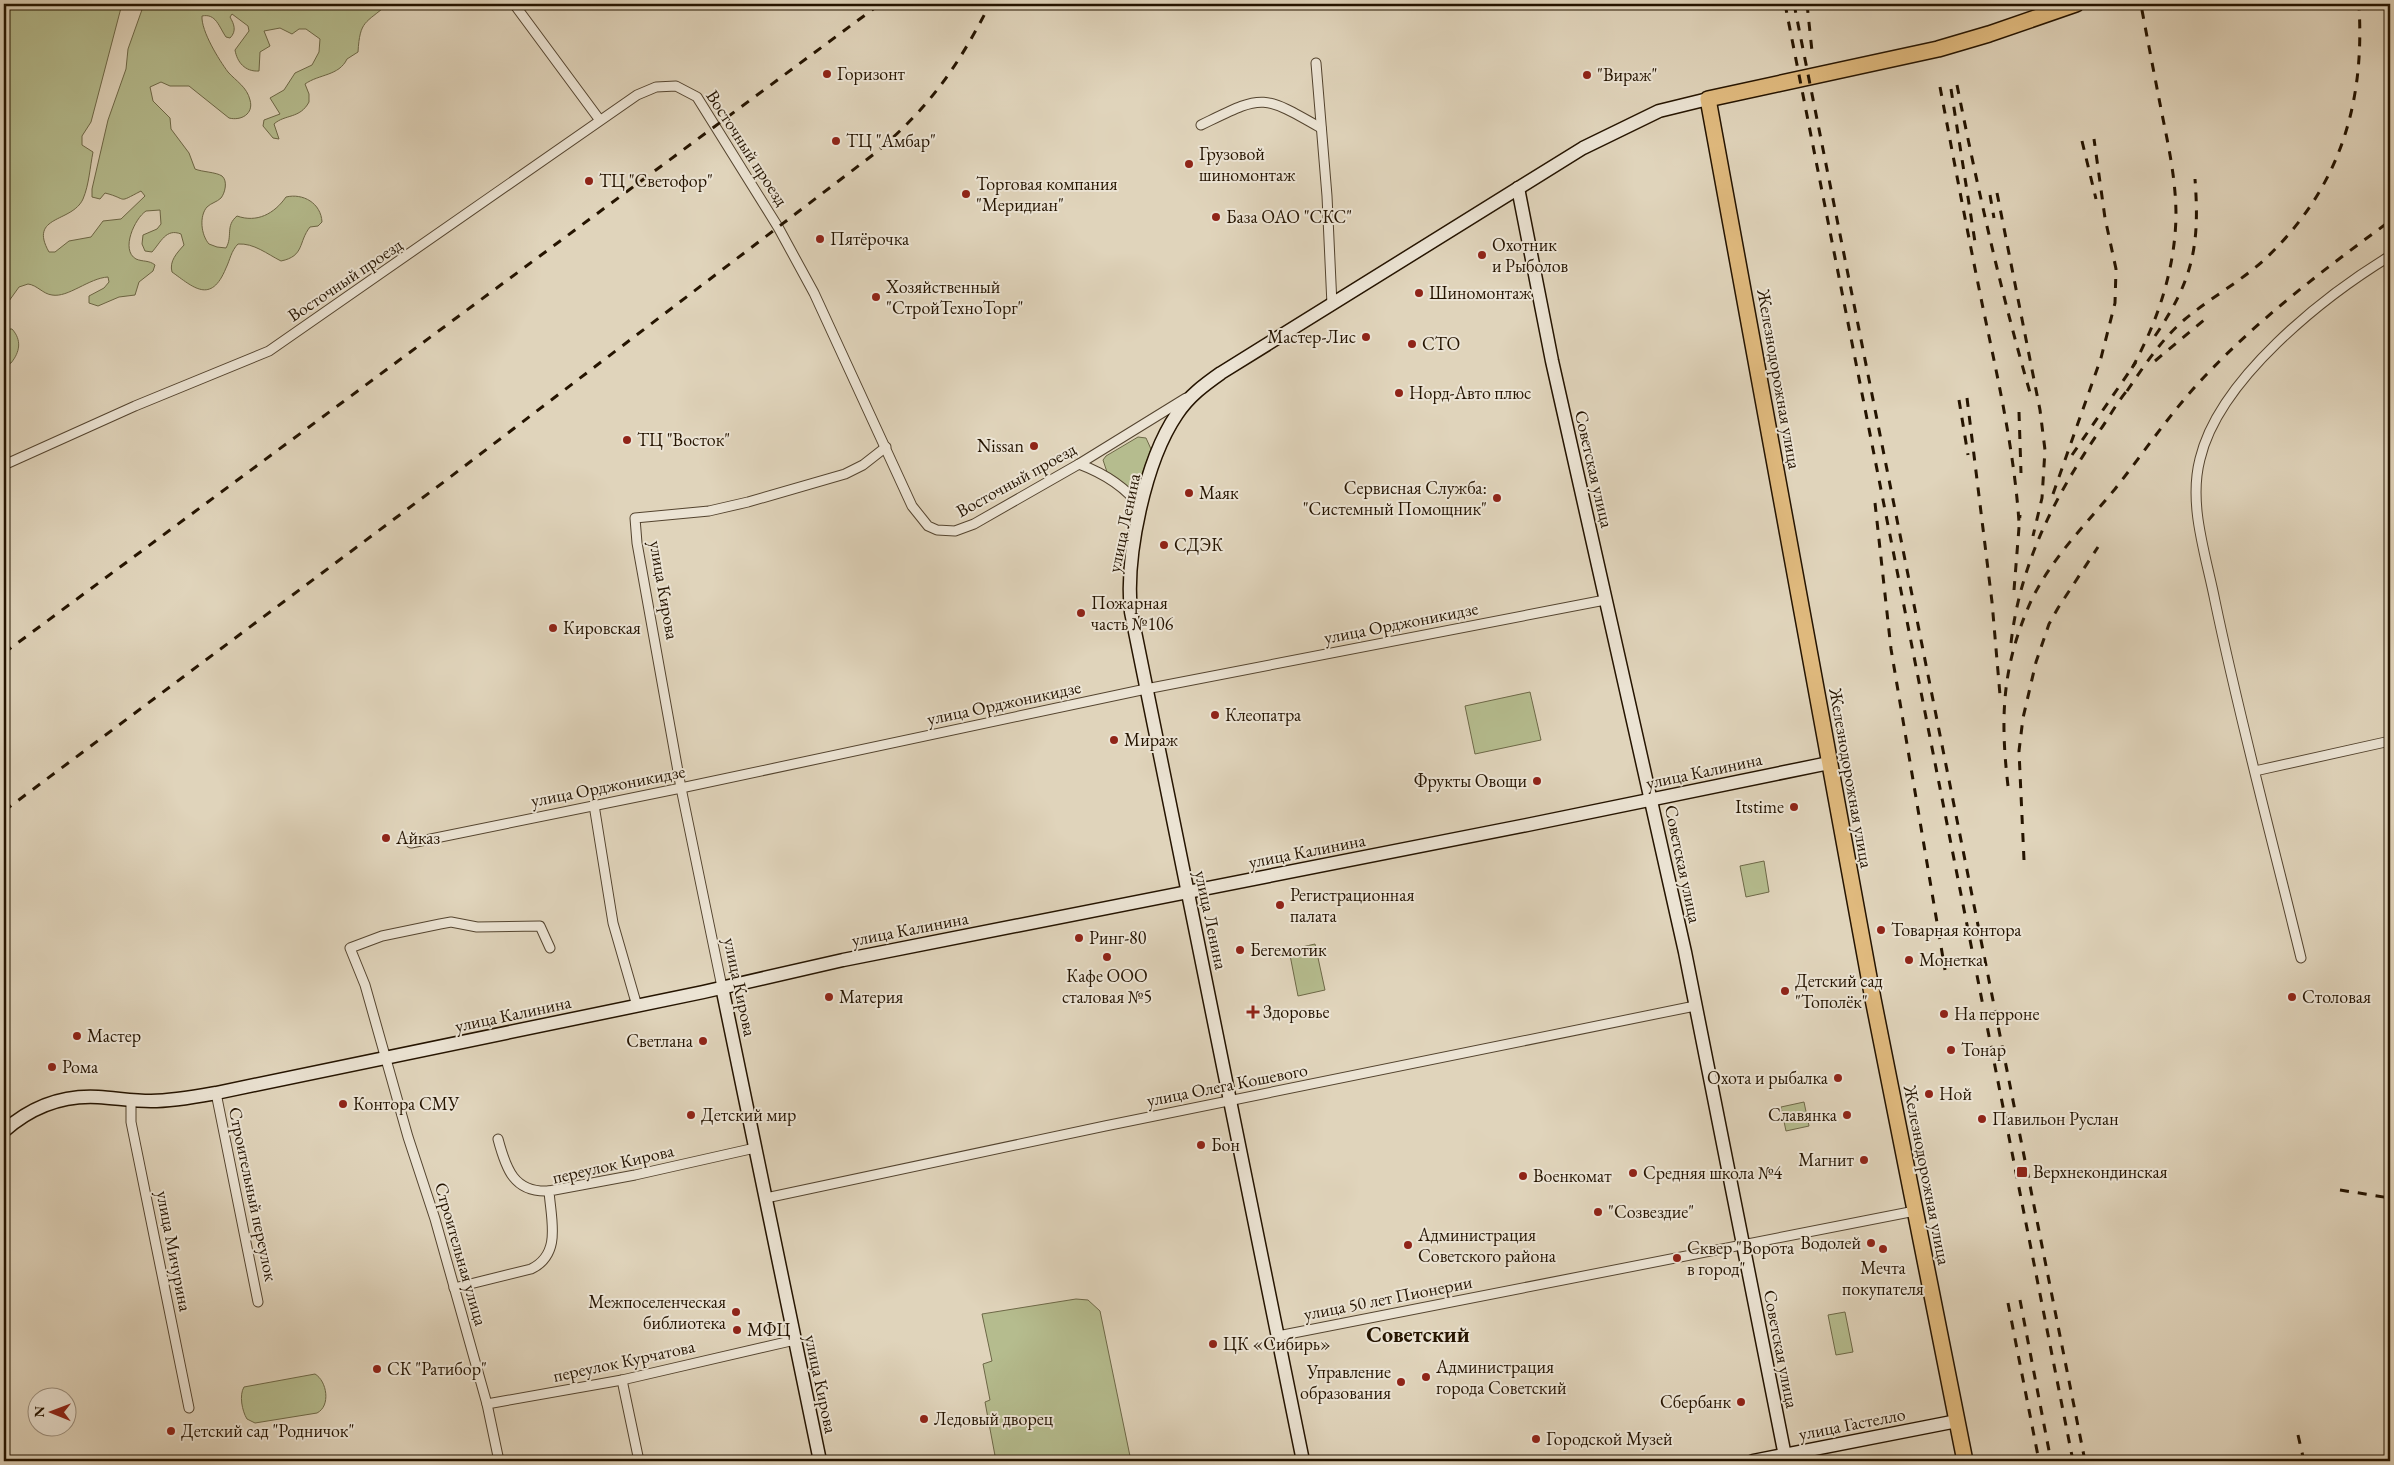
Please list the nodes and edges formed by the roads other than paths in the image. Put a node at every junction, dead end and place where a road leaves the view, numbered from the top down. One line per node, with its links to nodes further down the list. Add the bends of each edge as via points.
1 (514, 4): 5 (street)
2 (2076, 4): 4 (main road, via 1938,49)
3 (1316, 63): 7 (street)
4 (1708, 99): 8 (street, улица Ленина, via 1645,117 1584,148); 19 (main road, Железнодорожная улица)
5 (599, 119): 12 (street, Восточный проезд, via 656,87 676,86 697,97 808,281); 14 (street, Восточный проезд, via 269,351 118,413)
6 (1200, 125): 7 (street, via 1260,101 1278,104)
7 (1321, 128): 10 (street)
8 (1518, 188): 10 (street, улица Ленина); 16 (street, Советская улица, via 1541,313)
9 (2390, 256): 20 (street, via 2325,301 2275,344 2230,398 2200,458 2196,492 2198,520)
10 (1332, 305): 11 (street, улица Ленина)
11 (1192, 394): 13 (street, Восточный проезд); 15 (street, улица Ленина, via 1167,431)
12 (886, 448): 13 (street, Восточный проезд, via 920,518 928,526 946,532 974,524); 21 (street, улица Кирова, via 845,474 748,502 709,511 635,518)
13 (1079, 464): 15 (street, via 1124,489)
14 (4, 465)
15 (1141, 508): 17 (street, улица Ленина, via 1129,586)
16 (1605, 600): 17 (street, улица Орджоникидзе); 22 (street, Советская улица)
17 (1146, 690): 21 (street, улица Орджоникидзе); 25 (street, улица Ленина)
18 (2390, 742): 20 (street)
19 (1829, 763): 22 (street, улица Калинина); 40 (main road, Железнодорожная улица)
20 (2255, 771): 27 (street)
21 (681, 788): 23 (street, улица Орджоникидзе); 28 (street, улица Кирова)
22 (1651, 800): 25 (street, улица Калинина); 30 (street, Советская улица)
23 (594, 805): 24 (street, улица Орджоникидзе); 29 (street, via 613,923)
24 (411, 843)
25 (1187, 892): 28 (street, улица Калинина); 34 (street, улица Ленина)
26 (550, 948): 31 (street, Строительная улица, via 540,926 477,927 451,922 382,936 350,948 365,985)
27 (2301, 958)
28 (722, 987): 29 (street, улица Калинина); 37 (street, улица Кирова)
29 (637, 1006): 31 (street, улица Калинина)
30 (1696, 1006): 34 (street, улица Олега Кошевого); 41 (street, Советская улица)
31 (386, 1058): 32 (street, улица Калинина); 42 (street, Строительная улица)
32 (216, 1093): 33 (street, улица Калинина, via 176,1100); 43 (street, Строительный переулок)
33 (131, 1100): 35 (street, улица Калинина, via 97,1096 54,1101 33,1110); 48 (street, улица Мичурина, via 131,1122)
34 (1230, 1101): 39 (street, улица Олега Кошевого); 44 (street, улица Ленина)
35 (4, 1131)
36 (498, 1140): 38 (street, via 518,1184 529,1190)
37 (756, 1148): 38 (street, переулок Кирова, via 635,1176); 39 (street, улица Кирова)
38 (549, 1191): 42 (street, переулок Кирова, via 552,1244 542,1264)
39 (766, 1198): 45 (street, улица Кирова)
40 (1915, 1211): 41 (street, улица 50 лет Пионерии); 49 (main road, Железнодорожная улица)
41 (1743, 1245): 44 (street, улица 50 лет Пионерии); 50 (street, Советская улица)
42 (454, 1288): 47 (street, Строительная улица)
43 (258, 1302)
44 (1278, 1336): 54 (street, улица Ленина)
45 (795, 1340): 46 (street, переулок Курчатова); 53 (street, улица Кирова)
46 (622, 1380): 47 (street, переулок Курчатова); 52 (street)
47 (487, 1404): 51 (street, Строительная улица)
48 (189, 1408)
49 (1957, 1420): 50 (street, улица Гастелло); 56 (main road, Железнодорожная улица)
50 (1785, 1458): 55 (street, улица Гастелло)
51 (499, 1461)
52 (639, 1461)
53 (820, 1461)
54 (1304, 1461)
55 (1753, 1461)
56 (1965, 1461)

